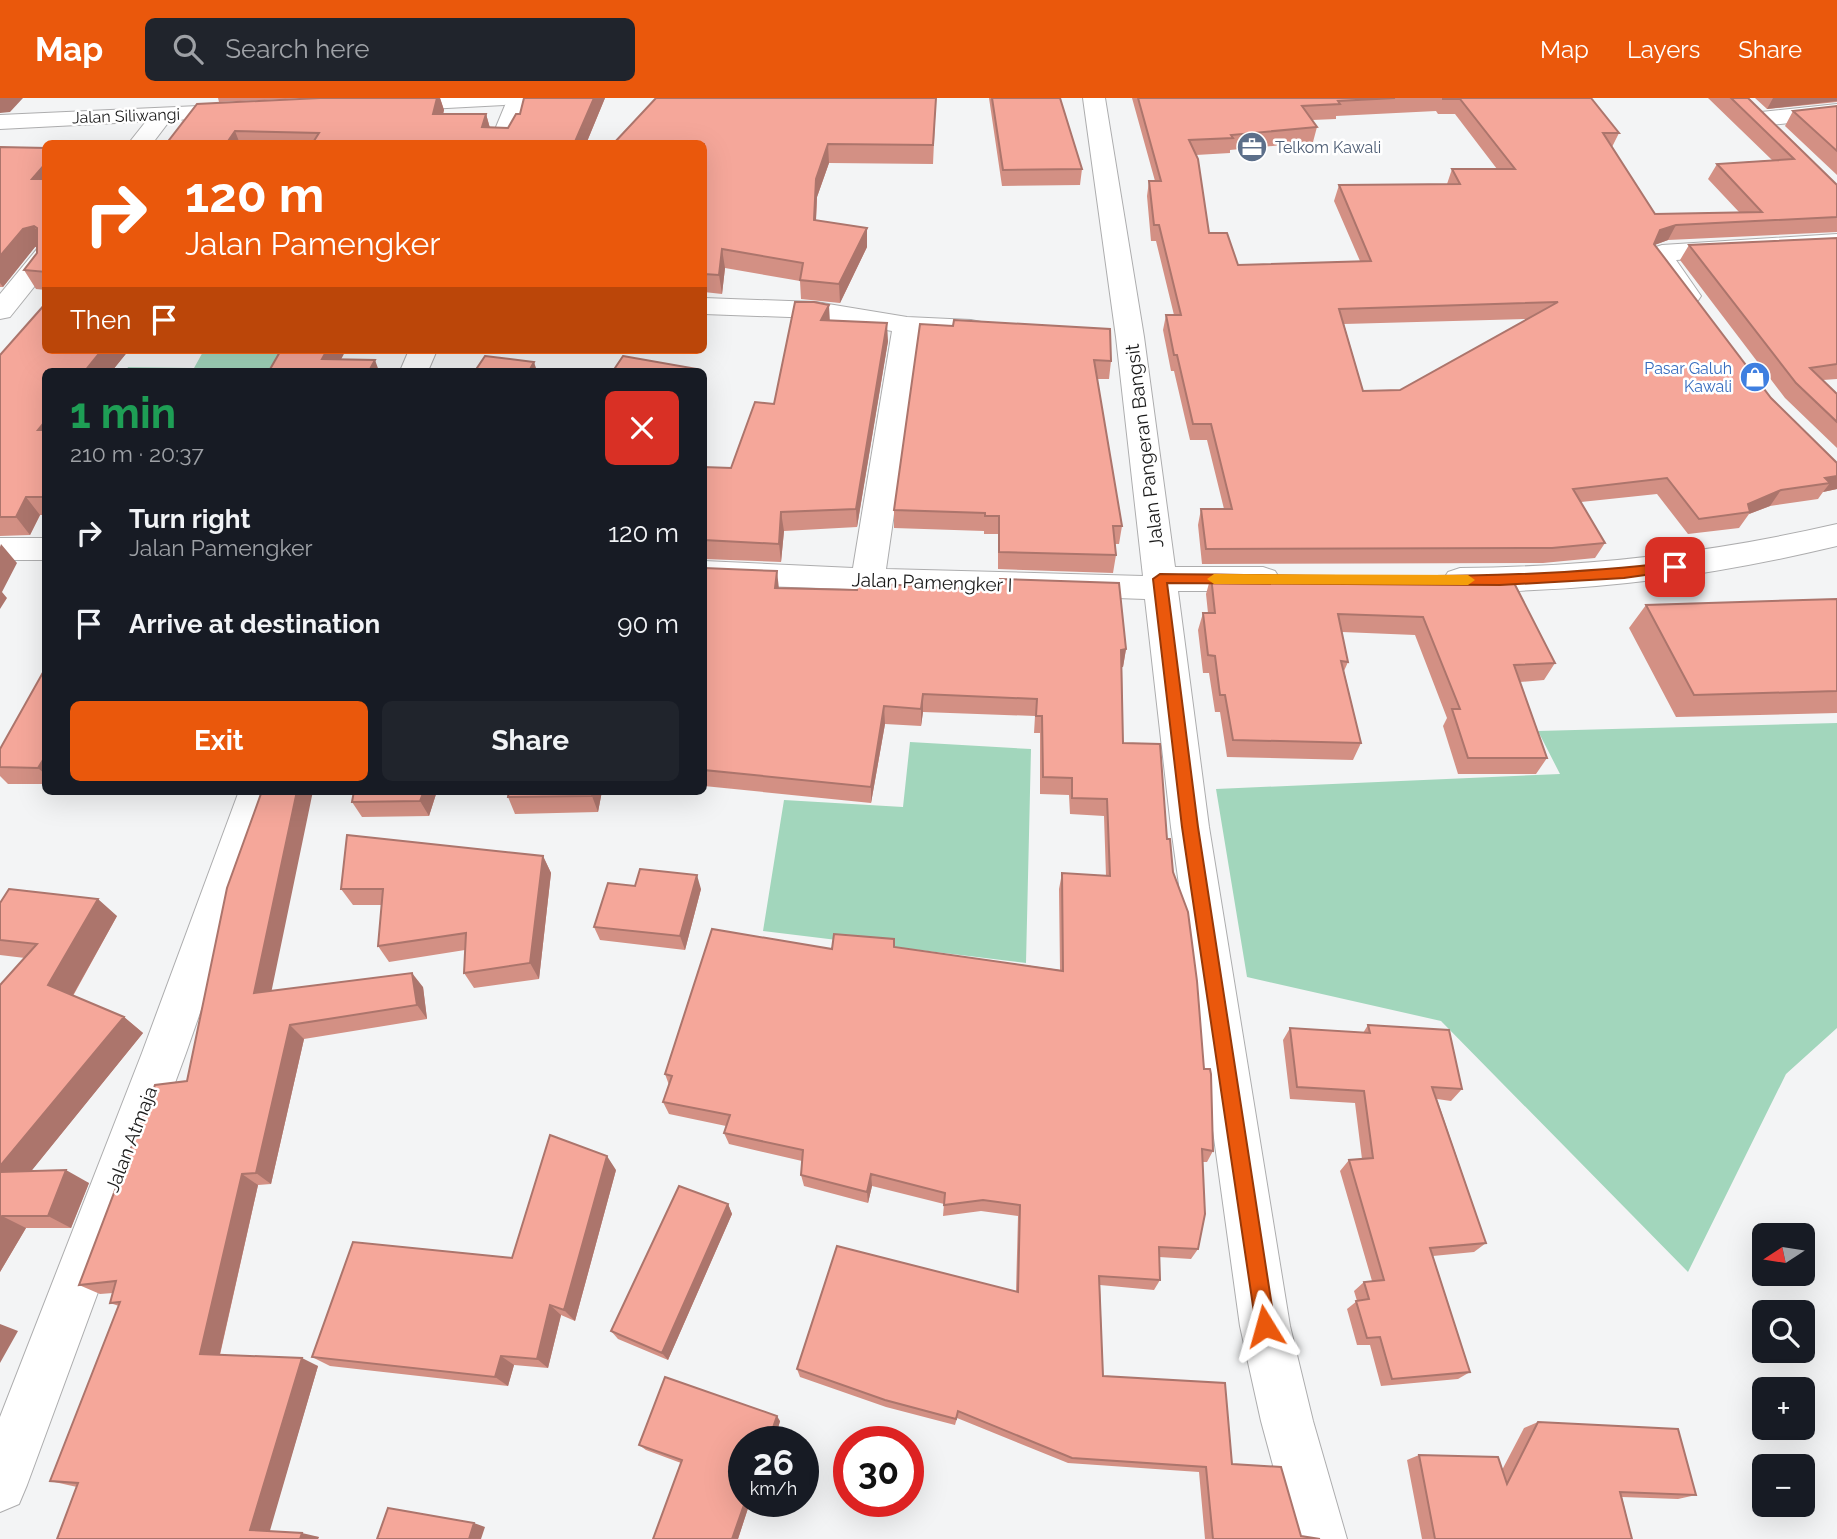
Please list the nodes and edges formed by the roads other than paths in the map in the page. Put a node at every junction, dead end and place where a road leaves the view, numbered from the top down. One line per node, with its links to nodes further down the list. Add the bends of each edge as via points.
1 (504, 98): 4 (main road)
2 (519, 98): 11 (main road)
3 (1094, 98): 26 (main road, Jalan Pangeran Bangsit, via 1116,336)
4 (374, 105)
5 (268, 110): 7 (main road, Jalan Siliwangi)
6 (1837, 111): 9 (main road, via 1754,112)
7 (163, 115): 8 (main road, Jalan Siliwangi); 10 (main road)
8 (0, 122)
9 (1780, 137)
10 (142, 140)
11 (503, 140)
12 (1837, 242): 16 (main road, via 1662,253 1664,265)
13 (42, 261): 15 (main road)
14 (707, 306): 17 (main road, via 816,310)
15 (0, 311)
16 (1706, 319)
17 (907, 325): 18 (main road); 24 (main road)
18 (991, 329)
19 (1837, 535): 25 (main road, via 1770,552 1624,573)
20 (0, 548): 21 (main road)
21 (42, 549)
22 (707, 573): 24 (main road, Jalan Pamengker I)
23 (1296, 579): 26 (main road, Jalan Pamengker I)
24 (867, 580): 26 (main road, Jalan Pamengker I)
25 (1432, 580)
26 (1161, 583): 29 (main road, Jalan Pangeran Bangsit, via 1190,827 1265,1326)
27 (257, 795): 28 (main road, Jalan Atmaja)
28 (0, 1485)
29 (1320, 1539)

